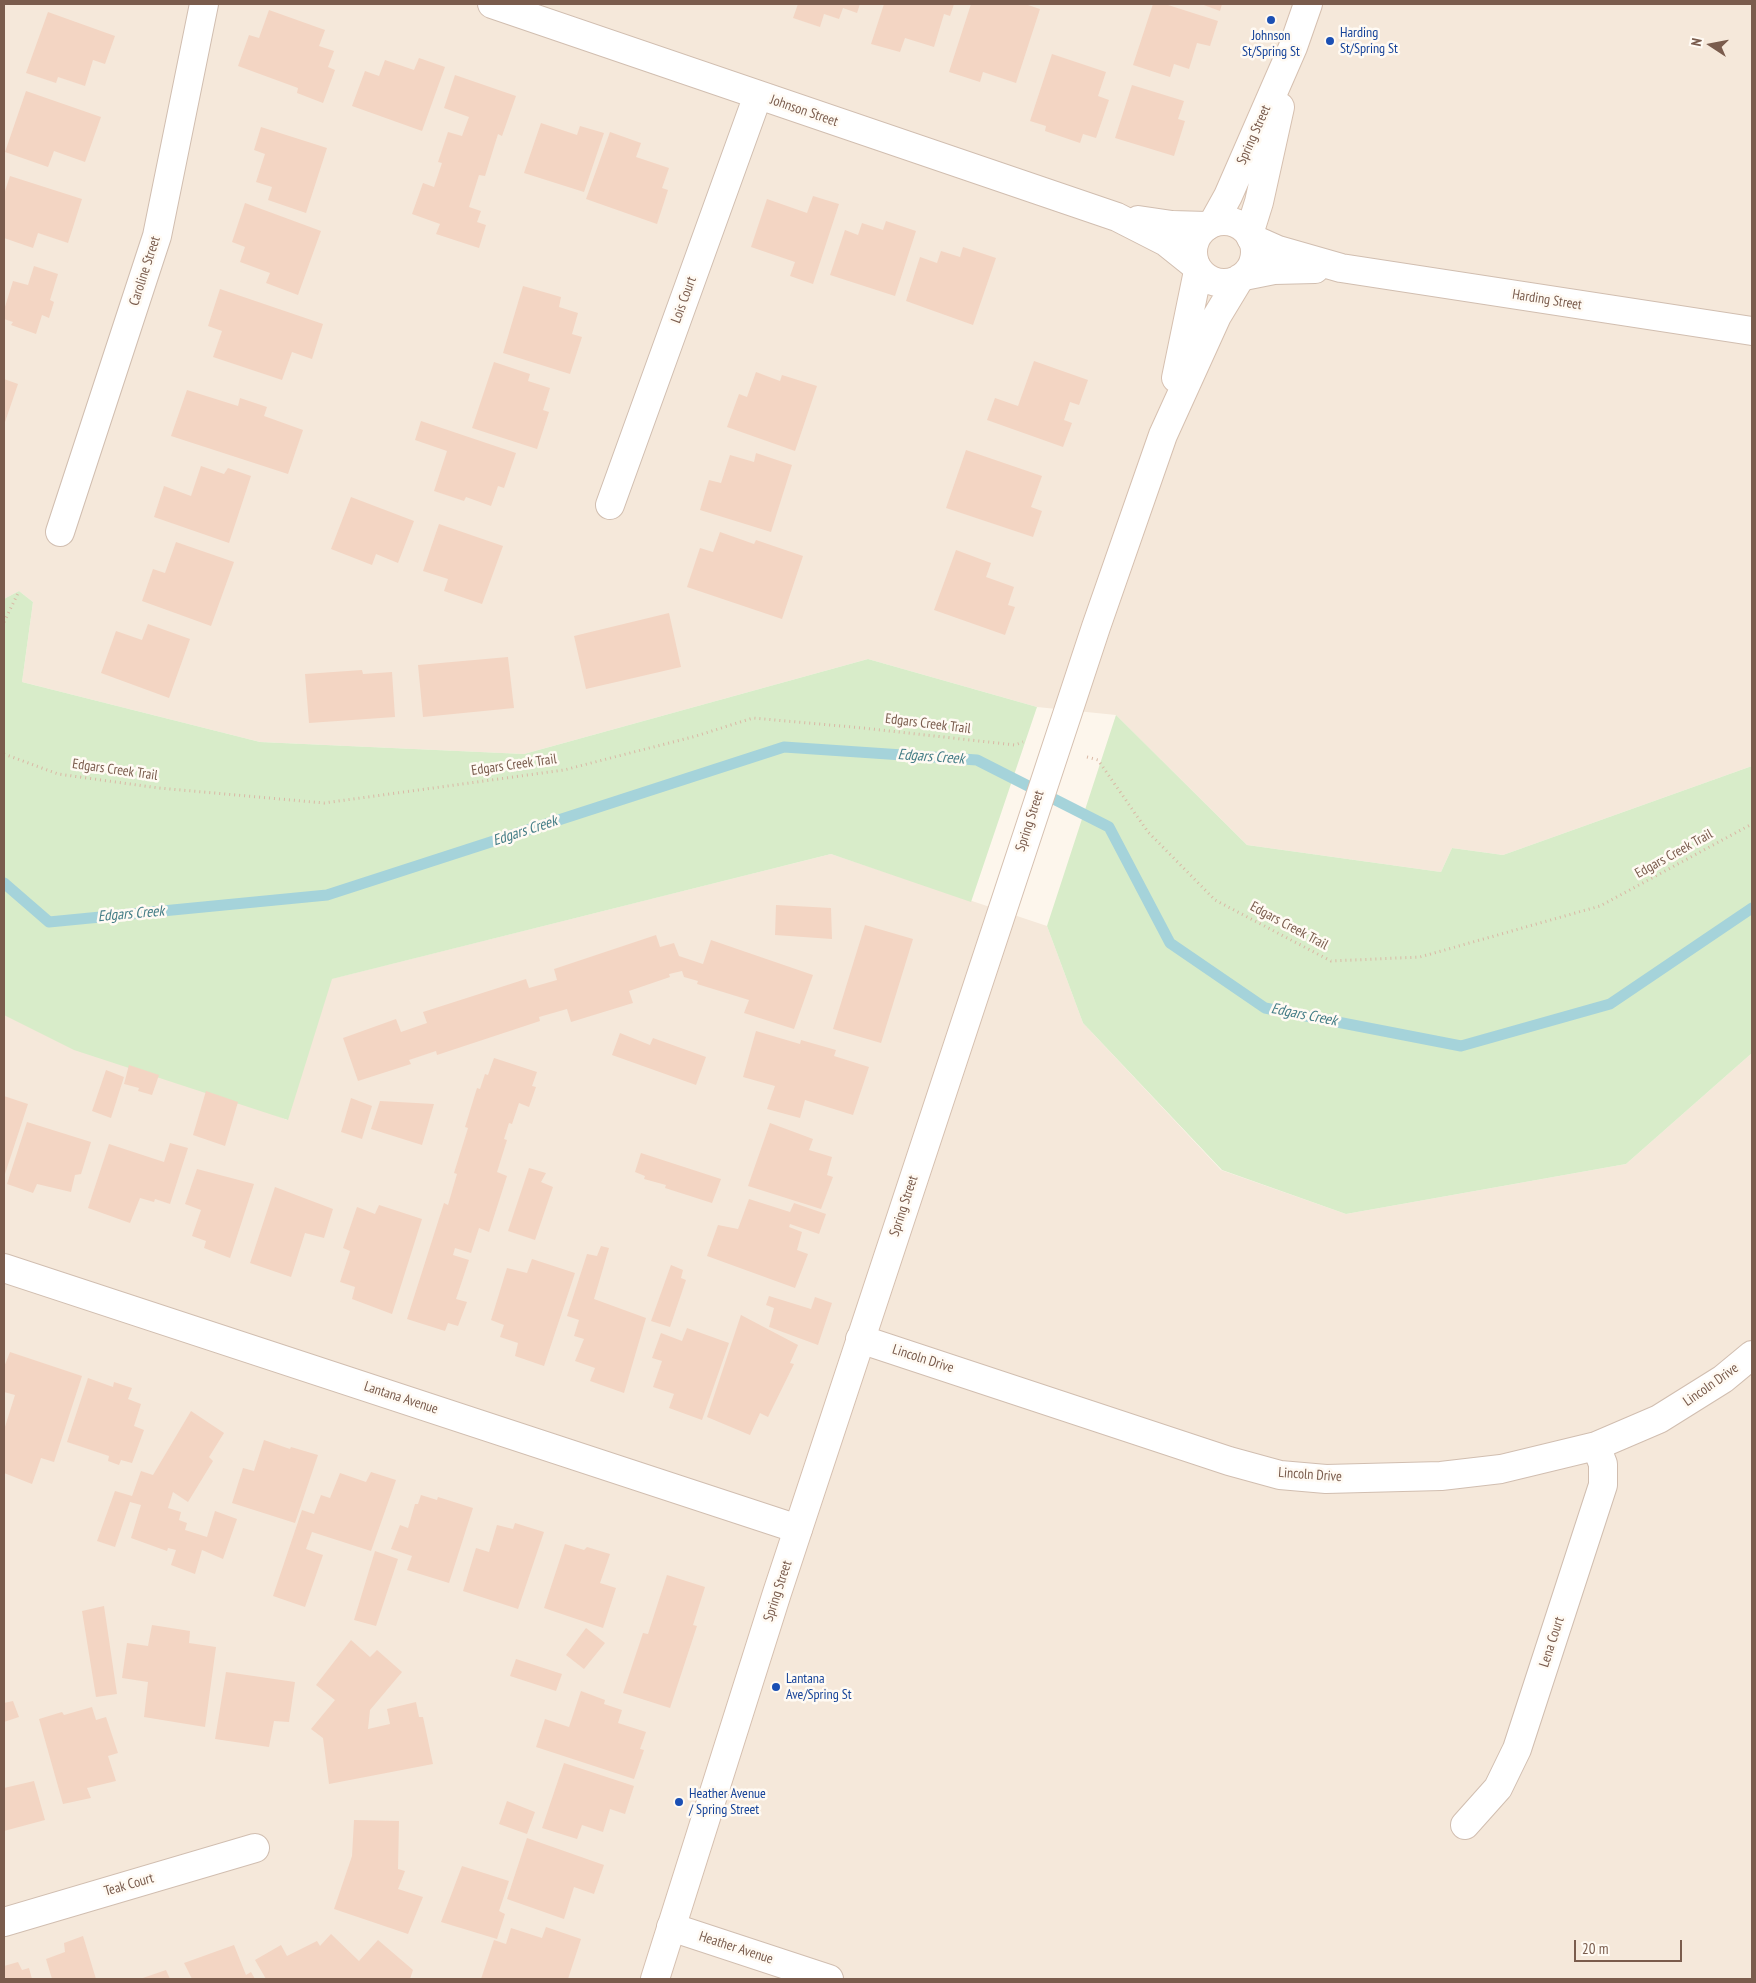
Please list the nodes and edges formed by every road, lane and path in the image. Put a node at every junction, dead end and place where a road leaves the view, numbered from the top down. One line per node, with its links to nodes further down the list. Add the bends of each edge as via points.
1 (204, 4): 15 (street, Caroline Street, via 157,236)
2 (492, 4): 5 (street, Johnson Street)
3 (1308, 4): 4 (street, Spring Street)
4 (1293, 47): 7 (street, Spring Street, via 1228,196); 8 (street, Spring Street)
5 (758, 95): 6 (street, Johnson Street); 14 (street, Lois Court)
6 (1117, 217): 7 (street, Johnson Street, via 1172,225); 9 (street, Johnson Street, via 1166,242)
7 (1210, 224): 8 (street, via 1233,222); 9 (street, via 1195,240 1193,258)
8 (1250, 236): 10 (street, Harding Street, via 1278,250); 11 (street, via 1255,248 1254,258 1251,268)
9 (1197, 268): 11 (street, via 1213,282 1223,284); 13 (street, Spring Street)
10 (1341, 268): 11 (street, Harding Street, via 1274,270); 12 (street, Harding Street)
11 (1242, 277): 13 (street, Spring Street, via 1217,316)
12 (1752, 331)
13 (1163, 435): 18 (street, Spring Street)
14 (610, 505)
15 (60, 532)
16 (19, 591): 17 (path)
17 (4, 622)
18 (1054, 748): 19 (path, Edgars Creek Trail, via 1025,741 1015,745 753,718 564,770 324,803 159,788 58,774); 20 (path, Edgars Creek Trail, via 1098,760 1148,832 1215,900 1331,961 1420,957 1600,906); 22 (street, Spring Street)
19 (4, 754)
20 (1752, 824)
21 (4, 1268): 25 (street, Lantana Avenue)
22 (860, 1339): 24 (street, Lincoln Drive, via 1280,1475 1326,1479 1441,1476 1501,1469); 25 (street, Spring Street)
23 (1752, 1355): 24 (street, Lincoln Drive, via 1722,1379 1659,1419)
24 (1596, 1446): 26 (street, Lena Court, via 1603,1464 1603,1485 1517,1749 1498,1788)
25 (798, 1529): 29 (street, Spring Street)
26 (1465, 1825)
27 (255, 1848): 28 (street, Teak Court)
28 (4, 1922)
29 (671, 1927): 30 (street, Spring Street); 31 (street, Heather Avenue)
30 (654, 1979)
31 (829, 1979)

